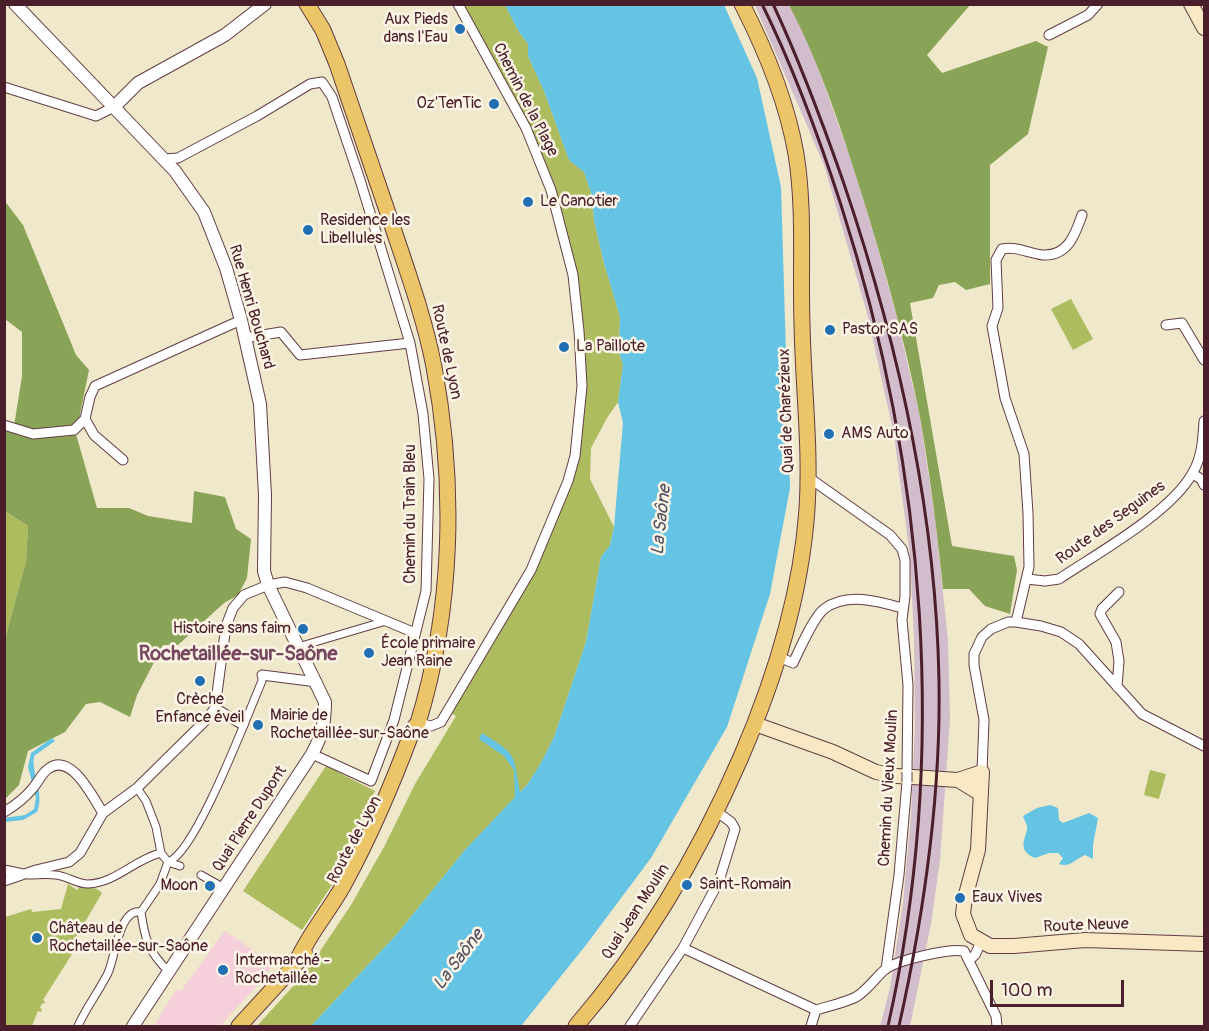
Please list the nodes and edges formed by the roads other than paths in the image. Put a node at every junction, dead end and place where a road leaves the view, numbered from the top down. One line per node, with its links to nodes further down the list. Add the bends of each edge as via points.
1 (15, 4): 11 (street, Rue Henri Bouchard)
2 (265, 4): 11 (street, via 225,35 138,83)
3 (307, 4): 39 (main road, Route de Lyon, via 337,64 410,279 434,366 449,490 444,597 436,655)
4 (458, 4): 39 (street, Chemin de la Plage, via 526,128 551,190 573,275 582,386 575,456 531,570 441,722 430,726)
5 (742, 4): 24 (main road, Quai de Charézieux, via 781,97 796,153)
6 (1098, 4): 9 (street, via 1088,15)
7 (1191, 4): 8 (main road)
8 (1204, 28)
9 (1048, 35)
10 (4, 87): 11 (street, via 96,116)
11 (114, 107): 12 (street, Rue Henri Bouchard)
12 (164, 159): 14 (street, Rue Henri Bouchard, via 204,212); 17 (street, Chemin du Train Bleu, via 178,158 310,84 322,82 332,97 357,170)
13 (1082, 215): 26 (street, via 1072,242 1058,253 1043,255 1013,247 1002,249 996,260 998,308 992,326 1005,398 1023,454 1028,513)
14 (241, 320): 16 (street, Rue Henri Bouchard); 19 (street, via 95,386)
15 (1166, 325): 18 (street, via 1182,323)
16 (245, 338): 17 (street, via 281,332 300,355); 27 (street, Rue Henri Bouchard, via 260,404 266,495 264,572)
17 (410, 343): 32 (street, Chemin du Train Bleu, via 423,414 429,479 428,579)
18 (1204, 360)
19 (85, 419): 21 (street, via 74,430 43,433); 22 (street, via 94,435)
20 (1204, 421): 23 (street, Route des Seguines, via 1202,447)
21 (4, 425)
22 (123, 460)
23 (1193, 474): 25 (street); 26 (street, Route des Seguines, via 1147,520 1059,579)
24 (808, 477): 29 (street, Chemin du Vieux Moulin, via 897,542 905,560 906,596); 34 (main road, Quai de Charézieux, via 795,596)
25 (1204, 485)
26 (1027, 579): 31 (street)
27 (268, 585): 30 (street, via 285,582 307,588); 33 (street, Quai Pierre Dupont); 38 (street, via 244,595 232,608)
28 (1119, 592): 37 (street, via 1100,614 1116,642)
29 (902, 608): 34 (street, via 863,599 842,601 823,610 793,663); 65 (street, Chemin du Vieux Moulin, via 908,702 907,777)
30 (386, 621): 32 (street); 33 (street)
31 (1016, 622): 37 (street, via 1061,632 1079,645); 44 (street, via 991,629 974,654 984,720)
32 (415, 633): 43 (street, Chemin du Train Bleu, via 394,720 371,781)
33 (298, 647): 36 (street, Quai Pierre Dupont)
34 (778, 657): 40 (main road, Quai de Charézieux)
35 (262, 675): 36 (street); 41 (street)
36 (317, 682): 43 (street, Quai Pierre Dupont, via 325,702 325,718)
37 (1117, 687): 42 (street, via 1142,714)
38 (215, 708): 41 (street); 46 (street)
39 (418, 723): 70 (main road, Route de Lyon, via 351,871 297,961)
40 (755, 724): 45 (main road, via 876,771); 49 (main road, Quai de Charézieux)
41 (243, 725): 52 (street, via 211,804 187,844)
42 (1204, 746)
43 (312, 754): 58 (street, Quai Pierre Dupont)
44 (982, 772): 45 (main road); 47 (main road)
45 (958, 780): 47 (main road)
46 (137, 788): 50 (street); 51 (street, via 156,827)
47 (981, 794): 60 (main road, via 978,850 963,914)
48 (4, 812): 50 (street, via 18,803 48,768 58,765 68,766 77,774)
49 (717, 812): 62 (street, via 735,829 719,881); 71 (main road, Quai Jean Moulin, via 652,925)
50 (103, 813): 55 (street, via 80,853 69,862)
51 (161, 854): 52 (street); 55 (street, via 150,856 119,875 86,884 57,875)
52 (168, 862): 53 (street); 59 (street, via 160,884)
53 (180, 866)
54 (4, 870): 55 (street)
55 (26, 874): 57 (street)
56 (201, 875): 58 (street)
57 (4, 881)
58 (224, 888): 66 (street, Quai Pierre Dupont)
59 (141, 912): 66 (street, via 154,957); 68 (street, via 130,914 117,938 112,963)
60 (976, 938): 61 (main road, Route Neuve, via 990,946 1085,940); 63 (street); 64 (street, via 975,955)
61 (1204, 944)
62 (683, 948): 67 (street); 72 (street)
63 (964, 951): 64 (street); 65 (street, via 927,955)
64 (969, 960): 74 (street)
65 (885, 969): 67 (street, via 857,996)
66 (169, 972): 69 (street, Quai Pierre Dupont)
67 (816, 1010): 73 (street)
68 (78, 1026)
69 (133, 1026)
70 (239, 1026)
71 (576, 1026)
72 (630, 1026)
73 (811, 1026)
74 (997, 1026)

